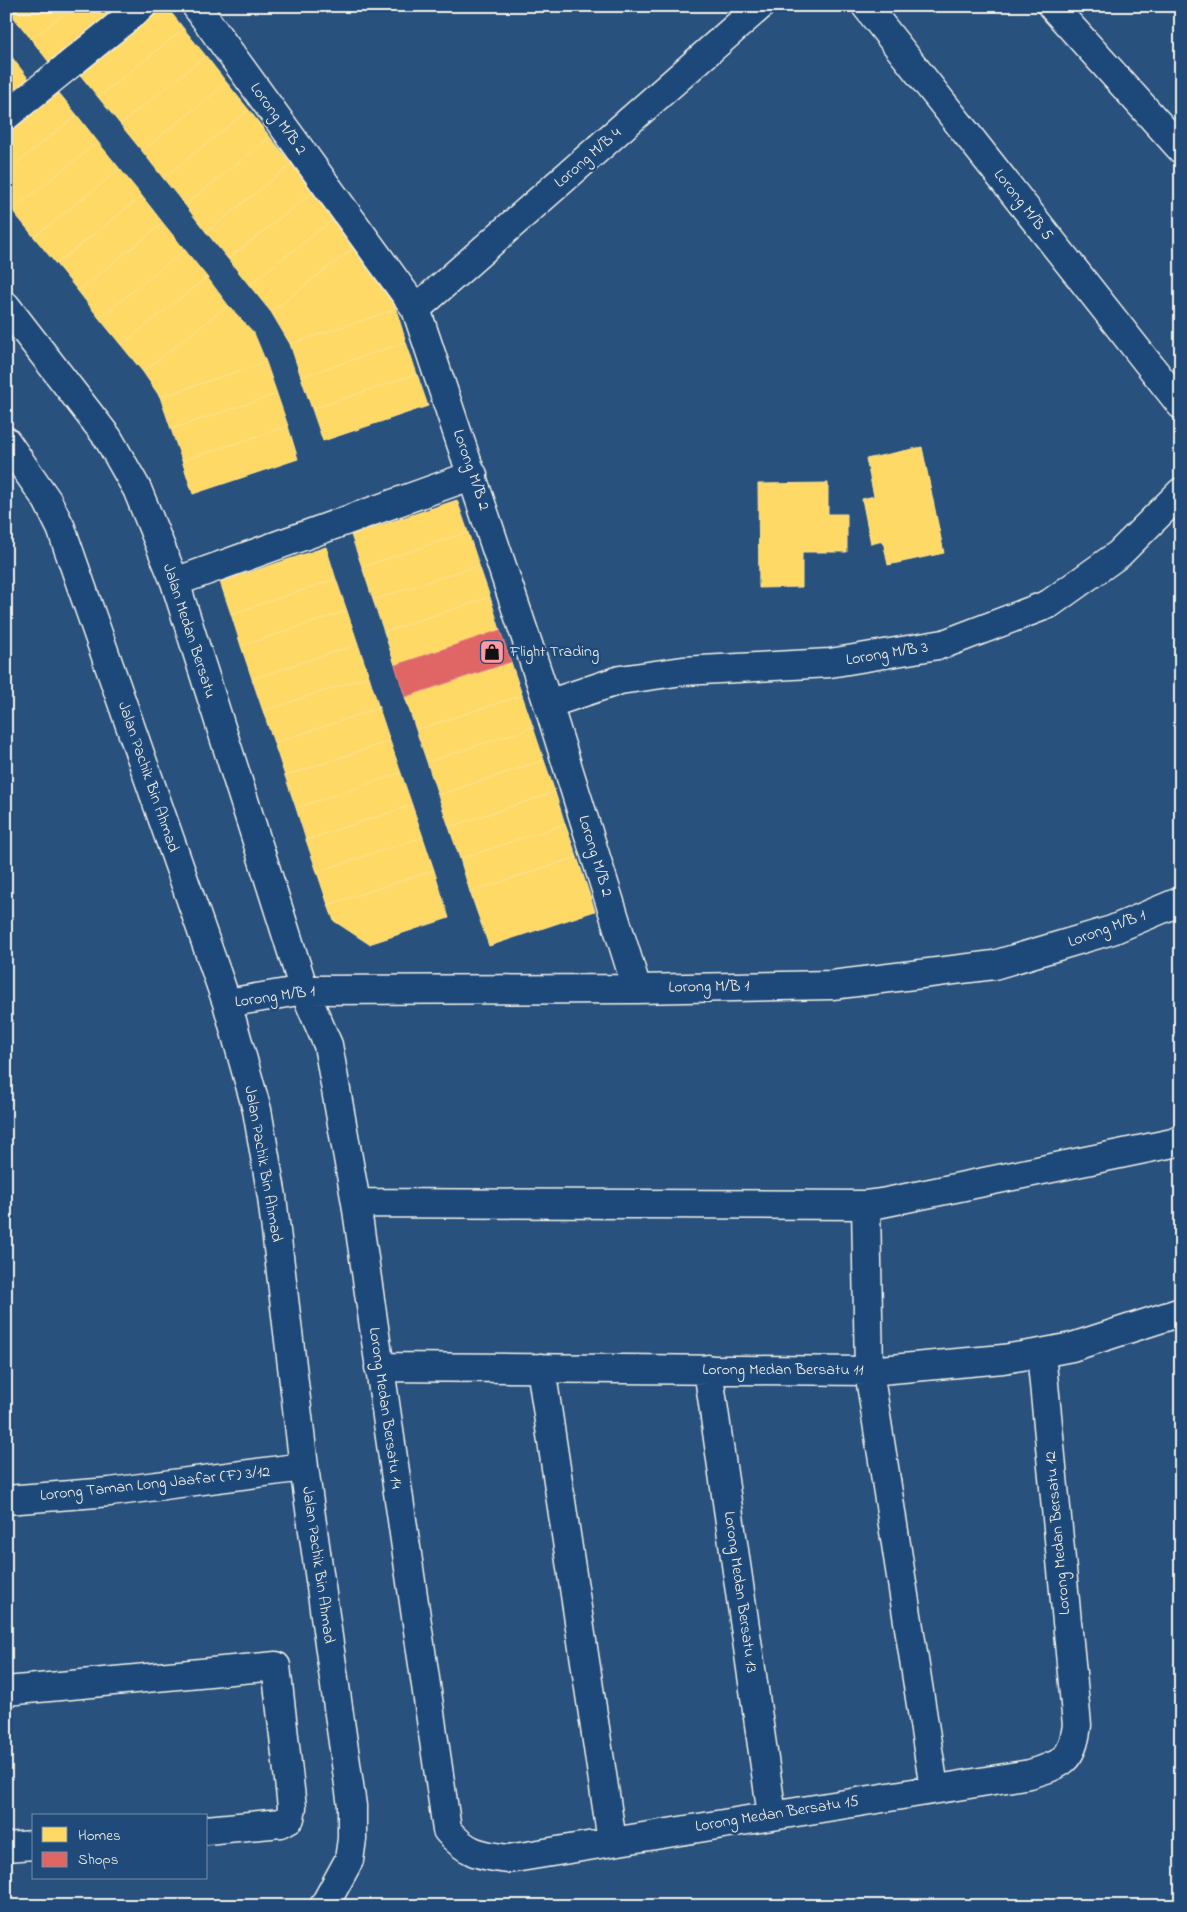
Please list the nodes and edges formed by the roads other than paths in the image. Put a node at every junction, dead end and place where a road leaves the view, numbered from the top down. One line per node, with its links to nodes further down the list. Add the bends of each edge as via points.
1 (142, 6): 6 (street)
2 (196, 6): 9 (street, Lorong M/B 2)
3 (760, 6): 9 (street, Lorong M/B 4)
4 (866, 6): 10 (street, Lorong M/B 5)
5 (1052, 6): 7 (street)
6 (6, 116)
7 (1181, 149)
8 (6, 306): 14 (street, Jalan Medan Bersatu, via 108,438 137,489)
9 (416, 309): 12 (street, Lorong M/B 2)
10 (1181, 404)
11 (6, 441): 19 (street, Jalan Pachik Bin Ahmad, via 47,500 61,528)
12 (473, 475): 14 (street); 15 (street, Lorong M/B 2)
13 (1181, 492): 15 (street, Lorong M/B 3, via 1119,554 1048,604 944,644 830,663 682,670 620,680)
14 (174, 582): 18 (street, Jalan Medan Bersatu)
15 (548, 704): 17 (street, Lorong M/B 2)
16 (1181, 901): 17 (street, Lorong M/B 1, via 1112,930 994,966 832,985)
17 (637, 989): 18 (street, Lorong M/B 1)
18 (304, 990): 19 (street, Lorong M/B 1); 21 (street, Lorong Medan Bersatu 14, via 328,1045)
19 (227, 1003): 29 (street, Jalan Pachik Bin Ahmad, via 257,1110 272,1197)
20 (1181, 1139): 22 (street)
21 (356, 1203): 22 (street); 25 (street, Lorong Medan Bersatu 14)
22 (866, 1204): 28 (street)
23 (1181, 1312): 24 (street, Lorong Medan Bersatu 11, via 1072,1347)
24 (1041, 1353): 28 (street, Lorong Medan Bersatu 11); 32 (street, Lorong Medan Bersatu 12)
25 (379, 1367): 26 (street, Lorong Medan Bersatu 11); 36 (street, Lorong Medan Bersatu 14)
26 (541, 1368): 27 (street, Lorong Medan Bersatu 11); 37 (street)
27 (708, 1369): 28 (street, Lorong Medan Bersatu 11); 34 (street, Lorong Medan Bersatu 13)
28 (869, 1371): 33 (street)
29 (304, 1467): 30 (street, Lorong Taman Long Jaafar (F) 3/12, via 110,1492); 40 (street, Jalan Pachik Bin Ahmad, via 352,1806 349,1860)
30 (6, 1500)
31 (6, 1691): 35 (street, via 276,1666 292,1807 290,1818 281,1823)
32 (1076, 1713): 33 (street, Lorong Medan Bersatu 15, via 1074,1745 1067,1757 1052,1767 1030,1774)
33 (934, 1788): 34 (street, Lorong Medan Bersatu 15)
34 (772, 1815): 37 (street, Lorong Medan Bersatu 15)
35 (208, 1830)
36 (447, 1830): 37 (street, Lorong Medan Bersatu 15, via 459,1845 482,1856 508,1859)
37 (612, 1841)
38 (32, 1845): 39 (street)
39 (6, 1847)
40 (324, 1906)

